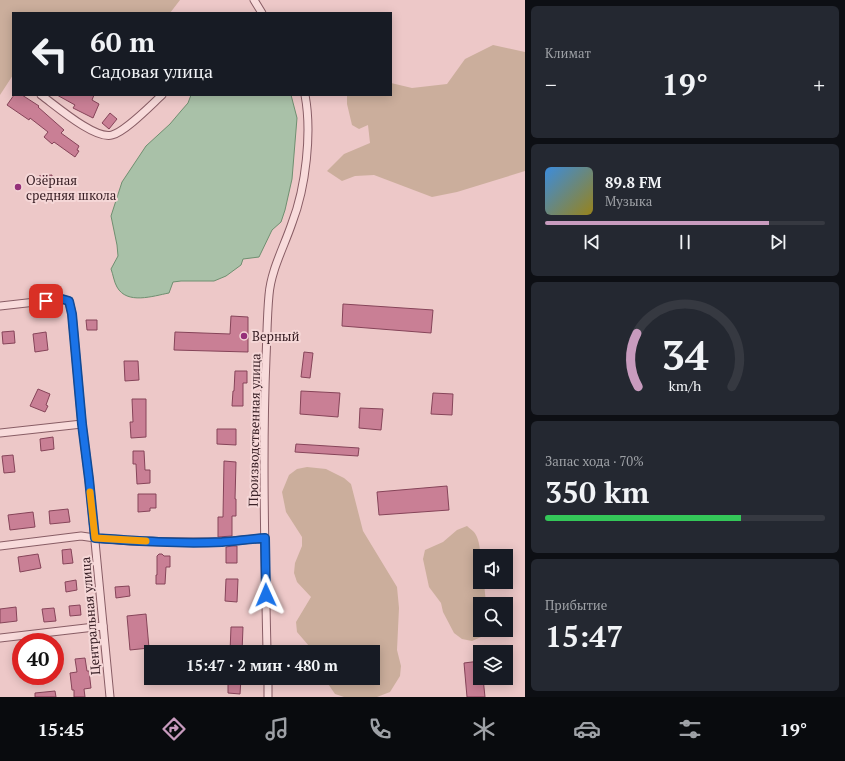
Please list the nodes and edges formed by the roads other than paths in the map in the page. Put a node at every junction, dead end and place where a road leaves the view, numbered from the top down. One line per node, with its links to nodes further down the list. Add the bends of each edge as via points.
1 (254, 0): 2 (street)
2 (261, 12)
3 (42, 96): 4 (street, via 88,129 111,136 125,128)
4 (161, 96)
5 (305, 96): 10 (street, Производственная улица, via 308,109 308,149 302,186 293,222 276,265 269,293 264,409)
6 (0, 306): 7 (street, Центральная улица, via 62,299 69,301)
7 (82, 424): 8 (street); 9 (street, Центральная улица)
8 (0, 433)
9 (95, 538): 10 (street, via 221,542); 11 (street, via 81,536); 12 (street, Центральная улица)
10 (265, 538): 14 (street, Производственная улица)
11 (0, 546)
12 (103, 626): 13 (street); 16 (street, Центральная улица)
13 (0, 638)
14 (267, 645)
15 (268, 685): 17 (street)
16 (110, 697)
17 (268, 697)

